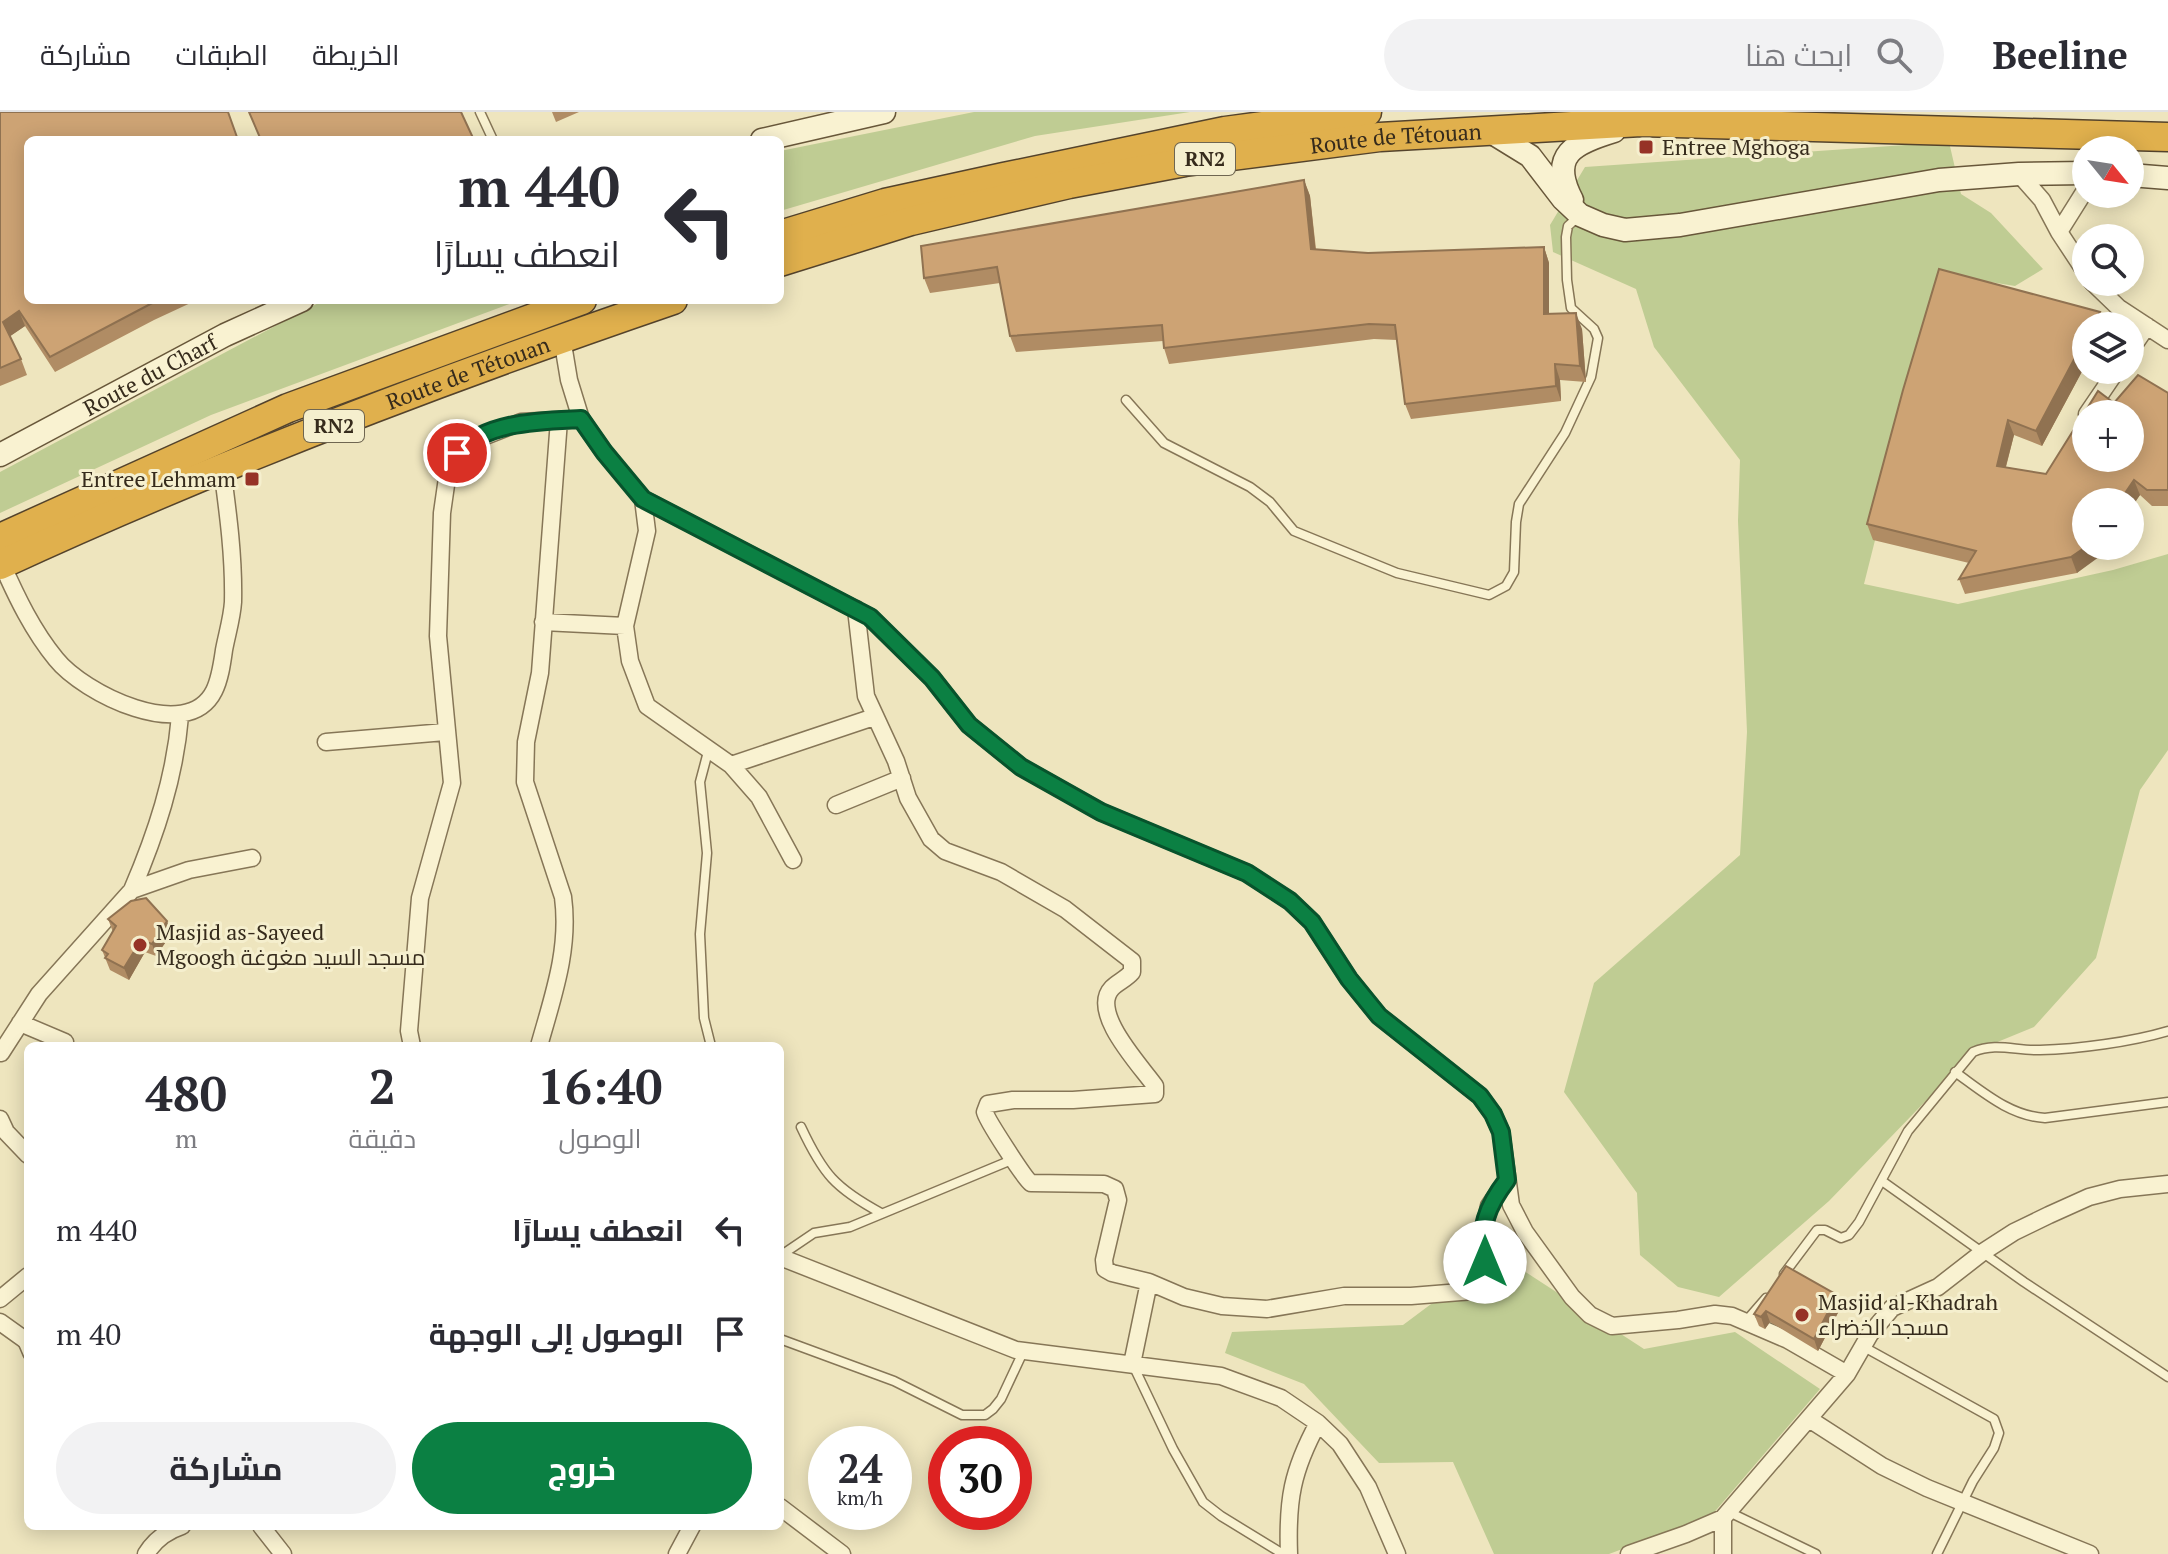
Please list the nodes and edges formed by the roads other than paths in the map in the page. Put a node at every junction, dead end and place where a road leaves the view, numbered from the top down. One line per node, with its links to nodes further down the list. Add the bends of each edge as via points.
1 (480, 112): 7 (lane)
2 (884, 112): 4 (street)
3 (1367, 112): 17 (highway, Route de Tétouan / RN2, via 1225,131 1004,177 885,203)
4 (844, 116): 8 (street)
5 (1641, 122): 6 (highway, Route de Tétouan / RN2); 9 (highway, Route de Tétouan / RN2); 15 (street, via 1581,141 1569,154 1564,182)
6 (1491, 132): 15 (street, via 1530,156); 19 (highway, Route de Tétouan / RN2, via 1380,137 1185,162 987,202)
7 (491, 136)
8 (776, 136)
9 (2168, 137)
10 (2072, 173): 11 (street)
11 (2019, 174): 15 (street, via 1939,180 1649,229 1625,230); 16 (street, via 2042,200)
12 (2144, 176): 13 (street)
13 (2168, 178)
14 (2074, 208): 16 (street)
15 (1580, 215): 28 (lane, via 1568,226 1567,280 1571,308 1598,338 1591,377 1565,433 1519,504 1514,572 1506,586 1489,595 1397,573 1294,531 1250,487 1164,443)
16 (2059, 232): 18 (street)
17 (784, 234)
18 (2072, 252)
19 (784, 261)
20 (2107, 296): 24 (street)
21 (293, 304): 31 (street, Route du Charf)
22 (571, 304): 34 (highway, Route de Tétouan / RN2, via 288,408)
23 (661, 304): 26 (highway, Route de Tétouan / RN2)
24 (2147, 326): 25 (street); 27 (street)
25 (2144, 330)
26 (562, 338): 29 (street); 32 (highway, Route de Tétouan / RN2)
27 (2168, 340)
28 (1126, 400)
29 (581, 419): 30 (street); 33 (street)
30 (559, 420): 36 (street); 40 (street, via 521,422 465,444 450,467 442,513 438,636)
31 (0, 455)
32 (222, 468): 34 (highway, Route de Tétouan / RN2); 38 (street, via 233,605 213,693 197,711)
33 (643, 499): 35 (street); 37 (street, via 647,531)
34 (1, 556): 38 (street, via 23,610 58,662 112,699 159,715)
35 (856, 609): 39 (street, via 866,696); 62 (street, via 907,651 969,725 1021,767 1101,812 1247,873 1290,901 1312,922 1379,1016 1480,1096 1501,1132)
36 (543, 622): 37 (street); 53 (street, via 525,782 563,897 566,927)
37 (625, 626): 42 (street, via 630,661 647,706)
38 (180, 716): 48 (street, via 167,791)
39 (874, 717): 43 (street); 44 (street)
40 (445, 732): 41 (street); 52 (street, via 452,783 420,898)
41 (326, 742)
42 (709, 747): 43 (street); 54 (lane, via 700,782 707,853 700,934)
43 (731, 765): 47 (street, via 759,797)
44 (902, 778): 45 (street); 61 (street, via 922,824 945,851 1001,872 1052,901 1132,961 1132,972 1111,989 1105,1003 1108,1021 1155,1086 1155,1094 988,1104 985,1118)
45 (836, 805)
46 (252, 858): 48 (street, via 189,870)
47 (793, 860)
48 (132, 890): 49 (street, via 39,994)
49 (20, 1023): 51 (street); 55 (street)
50 (2168, 1031): 56 (lane, via 2043,1050 1983,1047)
51 (65, 1042)
52 (411, 1042)
53 (540, 1042)
54 (710, 1042)
55 (0, 1055)
56 (1955, 1072): 57 (lane, via 2002,1105 2030,1117); 63 (lane, via 1908,1131)
57 (2168, 1102)
58 (0, 1119): 60 (street)
59 (801, 1127): 65 (lane, via 823,1170 843,1191)
60 (24, 1151)
61 (1015, 1158): 65 (lane); 71 (street, via 1023,1178 1031,1183 1104,1184 1115,1189 1118,1200 1105,1269)
62 (1507, 1180): 71 (street, via 1489,1206 1482,1238 1486,1272 1473,1291 1344,1296 1267,1309 1222,1306); 74 (street, via 1511,1205 1525,1232 1590,1315 1612,1326 1715,1314)
63 (1882, 1181): 66 (lane); 70 (lane, via 1849,1235 1841,1238 1817,1230)
64 (2168, 1184): 66 (street, via 2089,1197)
65 (881, 1213): 67 (lane, via 850,1227 814,1233)
66 (1983, 1252): 78 (street, via 1938,1287 1892,1308); 82 (lane)
67 (784, 1253)
68 (784, 1258): 79 (street)
69 (24, 1279): 73 (street)
70 (1780, 1281)
71 (1149, 1282): 80 (street)
72 (1771, 1293): 74 (lane)
73 (0, 1299)
74 (1746, 1321): 81 (street)
75 (0, 1322): 76 (street)
76 (24, 1339)
77 (785, 1341): 79 (lane, via 894,1381 962,1415 985,1415 993,1409)
78 (1864, 1347): 81 (street); 85 (lane, via 1994,1419 1998,1438)
79 (1024, 1351): 80 (street)
80 (1132, 1364): 84 (street, via 1221,1376 1281,1398); 95 (lane, via 1203,1502)
81 (1847, 1374): 83 (street)
82 (2168, 1377)
83 (1809, 1419): 85 (street, via 1882,1466); 87 (street)
84 (1318, 1423): 96 (street, via 1292,1482); 97 (street, via 1340,1444 1368,1487)
85 (1963, 1501): 101 (lane); 102 (street)
86 (784, 1510): 94 (street)
87 (1726, 1515): 98 (street); 99 (street); 100 (lane)
88 (171, 1530): 91 (street)
89 (264, 1530): 92 (street)
90 (690, 1530): 93 (street)
91 (146, 1554)
92 (283, 1554)
93 (677, 1554)
94 (842, 1554)
95 (1283, 1554)
96 (1289, 1554)
97 (1397, 1554)
98 (1629, 1554)
99 (1723, 1554)
100 (1816, 1554)
101 (1937, 1554)
102 (2090, 1554)

